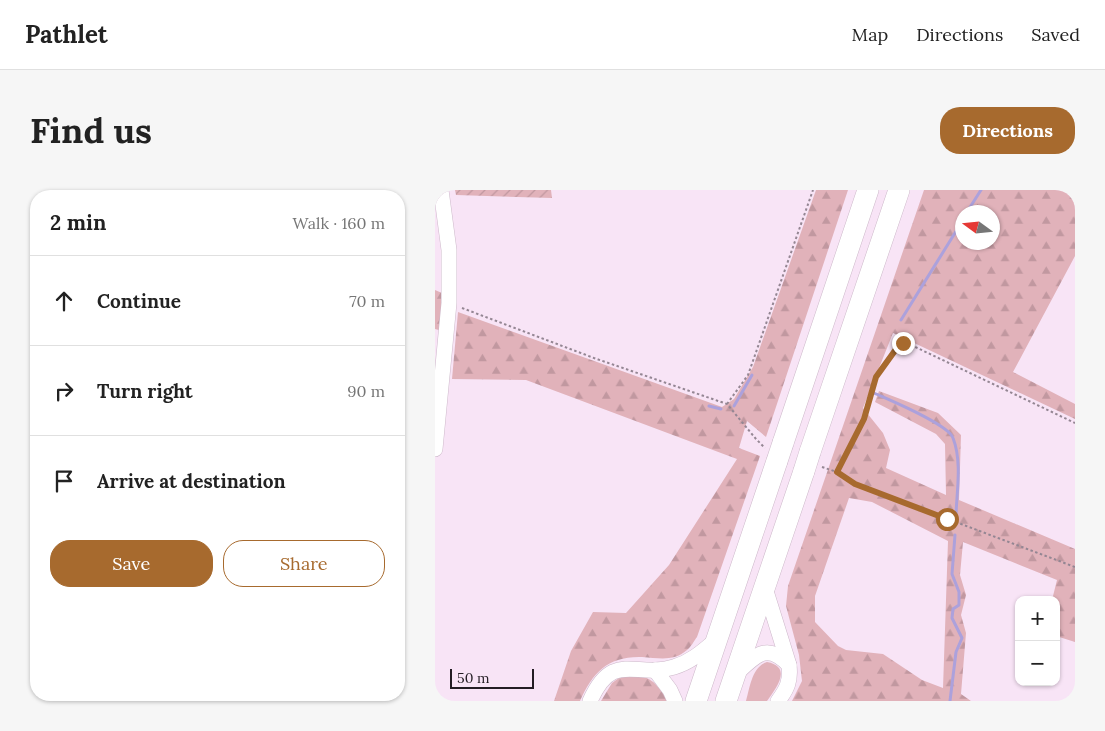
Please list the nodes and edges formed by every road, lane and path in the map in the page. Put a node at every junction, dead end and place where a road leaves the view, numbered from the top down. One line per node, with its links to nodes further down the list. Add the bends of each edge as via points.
1 (441, 190): 5 (street, via 449,250)
2 (813, 190): 6 (path, via 748,375)
3 (868, 190): 9 (highway)
4 (899, 190): 10 (highway)
5 (449, 303): 6 (path); 8 (street)
6 (727, 404): 9 (path, via 756,439)
7 (1075, 423): 11 (path, via 903,343 876,377 864,419)
8 (435, 449)
9 (775, 451): 14 (highway)
10 (811, 463): 11 (path); 13 (highway)
11 (837, 472): 12 (path, via 855,484)
12 (1075, 567)
13 (765, 588): 15 (street); 17 (highway)
14 (716, 640): 16 (street, via 697,657 674,667); 20 (highway)
15 (789, 665): 17 (street, via 775,654 765,653 755,656); 22 (street, via 788,688)
16 (655, 670): 18 (street, via 620,668 605,677); 19 (street)
17 (735, 675): 21 (highway)
18 (590, 701)
19 (675, 701)
20 (695, 701)
21 (726, 701)
22 (778, 701)

